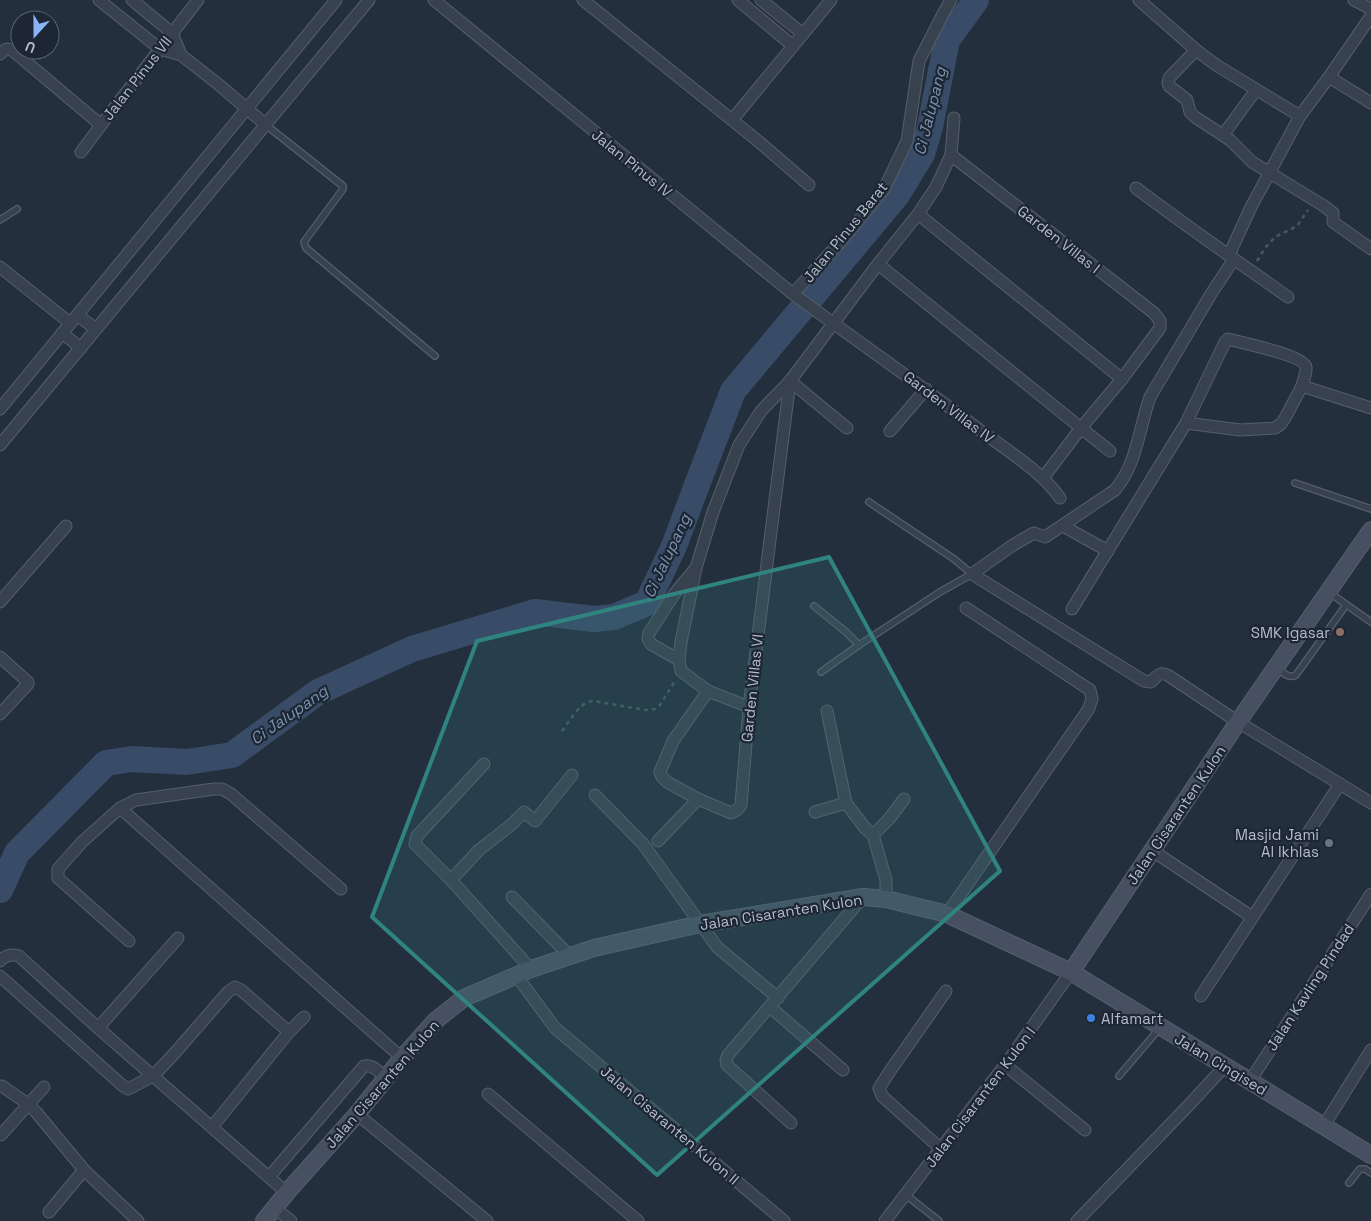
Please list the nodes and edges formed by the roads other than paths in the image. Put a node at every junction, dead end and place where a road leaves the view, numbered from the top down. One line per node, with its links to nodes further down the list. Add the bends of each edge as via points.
1 (99, 0): 19 (street)
2 (132, 0): 16 (street)
3 (198, 0): 16 (street, Jalan Pinus VII)
4 (336, 0): 26 (street)
5 (369, 0): 30 (street)
6 (434, 0): 45 (street, Jalan Pinus IV)
7 (583, 0): 29 (street)
8 (738, 0): 18 (street)
9 (761, 0): 17 (street)
10 (831, 0): 17 (street)
11 (951, 0): 45 (street, Jalan Pinus Barat, via 919,61 907,141 884,189)
12 (1139, 0): 20 (street)
13 (1354, 0): 14 (street)
14 (1371, 9)
15 (1371, 16): 23 (street)
16 (172, 33): 19 (street, Jalan Pinus VII); 22 (street)
17 (803, 34): 18 (street)
18 (793, 46): 29 (street)
19 (160, 49): 22 (street); 31 (street, Jalan Pinus VII)
20 (1196, 50): 24 (street); 32 (street, via 1168,83 1187,100 1195,117)
21 (0, 54): 31 (street, Jalan Pinus VII, via 6,49 12,50)
22 (181, 55): 26 (street)
23 (1329, 77): 25 (street); 27 (street)
24 (1256, 90): 27 (street); 32 (street)
25 (1371, 102)
26 (247, 108): 30 (street); 47 (street)
27 (1300, 116): 35 (street)
28 (954, 118): 34 (street)
29 (732, 120): 36 (street)
30 (266, 124): 49 (street); 52 (lane, via 343,186 304,242 306,248)
31 (101, 125): 33 (street)
32 (1223, 135): 35 (street, via 1252,162)
33 (81, 152)
34 (951, 155): 39 (street, via 936,187); 53 (street, Garden Villas I, via 1154,313 1160,321 1160,328)
35 (1269, 172): 41 (street, via 1324,206 1333,213 1334,222); 42 (street, via 1251,206)
36 (809, 185)
37 (1136, 188): 42 (street)
38 (17, 209): 40 (lane)
39 (918, 214): 43 (street); 53 (street)
40 (0, 220)
41 (1371, 249)
42 (1231, 257): 46 (street); 71 (street, via 1150,397 1135,452 1121,483)
43 (878, 264): 48 (street); 61 (street)
44 (0, 267): 47 (street)
45 (796, 296): 48 (street, Jalan Pinus IV)
46 (1288, 297)
47 (74, 319): 49 (street); 50 (street)
48 (829, 321): 54 (street); 56 (street, Garden Villas IV)
49 (96, 329): 51 (street)
50 (62, 333): 51 (street); 58 (street)
51 (81, 348): 63 (street)
52 (435, 356)
53 (1122, 379): 61 (street)
54 (790, 381): 60 (street); 74 (street, via 761,411 739,445); 89 (street, Garden Villas VI)
55 (1302, 386): 57 (street); 59 (street, via 1285,418 1275,428 1240,430); 59 (street, via 1307,368 1300,360 1228,339)
56 (926, 389): 62 (street); 65 (street, Garden Villas IV)
57 (1371, 408)
58 (0, 409)
59 (1186, 423): 73 (street)
60 (847, 428)
61 (1081, 428): 64 (street); 65 (street)
62 (890, 431)
63 (0, 445)
64 (1110, 450)
65 (1044, 478): 67 (street, Garden Villas IV)
66 (1295, 483): 69 (lane)
67 (1060, 498)
68 (868, 502): 75 (lane)
69 (1371, 509)
70 (66, 526): 77 (street)
71 (1063, 526): 73 (street); 75 (street, via 1045,537 1034,533)
72 (1371, 530): 76 (main road, Jalan Cisaranten Kulon)
73 (1108, 551): 81 (street)
74 (696, 568): 85 (street, via 681,642); 85 (street, via 676,593 648,639)
75 (972, 574): 83 (lane); 92 (street, via 1144,681 1151,682 1164,674)
76 (1328, 592): 78 (lane); 86 (main road, Jalan Cisaranten Kulon)
77 (0, 602)
78 (1346, 605): 82 (lane); 86 (lane, via 1296,675 1290,677)
79 (814, 606): 83 (lane)
80 (966, 608): 112 (street, via 1090,690 1092,699 1088,710)
81 (1072, 609)
82 (1371, 622)
83 (859, 645): 87 (lane)
84 (0, 657): 91 (street, via 28,682)
85 (680, 666): 88 (street)
86 (1276, 668): 92 (main road, Jalan Cisaranten Kulon)
87 (821, 672)
88 (708, 691): 89 (street); 97 (street, Garden Villas VI, via 673,741 660,772 666,782)
89 (749, 707): 97 (street, Garden Villas VI, via 741,805 731,813)
90 (828, 711): 99 (street)
91 (0, 714)
92 (1238, 722): 95 (street); 105 (main road, Jalan Cisaranten Kulon)
93 (484, 764): 106 (street, Jalan Cisaranten Kulon II, via 415,840 415,844)
94 (572, 775): 106 (street, via 535,821 524,812 479,850)
95 (1340, 784): 100 (street); 113 (street)
96 (595, 795): 114 (street, via 643,844)
97 (698, 798): 104 (street)
98 (904, 799): 103 (street)
99 (846, 803): 102 (street); 103 (street)
100 (1371, 803)
101 (120, 808): 107 (street, via 136,800 222,790 231,794); 116 (street, via 82,842 57,873 58,878); 131 (street)
102 (815, 812)
103 (873, 835): 111 (street, via 886,880)
104 (658, 841)
105 (1153, 851): 113 (street); 120 (main road, Jalan Cisaranten Kulon)
106 (451, 880): 119 (street, Jalan Cisaranten Kulon II)
107 (341, 888)
108 (1371, 894): 138 (street, Jalan Kavling Pindad)
109 (512, 897): 117 (street)
110 (863, 897): 111 (main road, Jalan Cisaranten Kulon); 114 (main road, Jalan Cisaranten Kulon); 124 (street)
111 (886, 899): 112 (main road, Jalan Cisaranten Kulon)
112 (947, 914): 120 (main road, Jalan Cisaranten Kulon)
113 (1252, 918): 123 (street)
114 (700, 924): 117 (main road, Jalan Cisaranten Kulon); 124 (street, via 717,948)
115 (178, 938): 128 (street)
116 (129, 941)
117 (570, 956): 119 (main road, Jalan Cisaranten Kulon)
118 (0, 961): 128 (street, via 11,954 20,956)
119 (524, 972): 131 (main road, Jalan Cisaranten Kulon, via 464,998 435,1021); 164 (street, Jalan Cisaranten Kulon II, via 555,1028)
120 (1071, 972): 127 (main road, Jalan Cingised); 132 (street, Jalan Cisaranten Kulon I)
121 (0, 976): 135 (street, via 123,1086 128,1089)
122 (946, 992): 149 (street, via 879,1088 882,1096)
123 (1200, 996)
124 (778, 998): 125 (street)
125 (770, 1007): 134 (street); 144 (street, via 726,1060 727,1065)
126 (304, 1017): 129 (street)
127 (1160, 1027): 133 (main road, Jalan Cingised); 136 (lane)
128 (98, 1028): 135 (street)
129 (290, 1032): 135 (street, via 235,987); 145 (street)
130 (1371, 1050): 146 (street)
131 (402, 1058): 137 (main road, Jalan Cisaranten Kulon)
132 (1005, 1065): 147 (street); 149 (street, Jalan Cisaranten Kulon I)
133 (1225, 1066): 138 (main road, Jalan Cingised); 167 (street)
134 (843, 1070)
135 (153, 1076): 145 (street)
136 (1119, 1076)
137 (385, 1078): 143 (main road, Jalan Cisaranten Kulon); 153 (street, via 374,1067 364,1066)
138 (1250, 1081): 146 (main road, Jalan Cingised)
139 (2, 1086): 142 (street)
140 (44, 1087): 142 (street)
141 (488, 1094): 163 (street)
142 (28, 1104): 148 (street); 151 (street)
143 (357, 1114): 155 (main road, Jalan Cisaranten Kulon); 162 (street)
144 (792, 1123)
145 (212, 1127): 153 (street)
146 (1323, 1127): 150 (main road, Jalan Cingised)
147 (1085, 1130)
148 (1, 1135)
149 (941, 1149): 156 (street, Jalan Cisaranten Kulon I)
150 (1371, 1155)
151 (84, 1170): 158 (street); 159 (street)
152 (1371, 1173): 154 (lane, via 1360,1169)
153 (269, 1177): 155 (street)
154 (1349, 1183)
155 (286, 1193): 157 (main road, Jalan Cisaranten Kulon)
156 (906, 1195): 165 (street, Jalan Cisaranten Kulon I); 166 (lane)
157 (275, 1208): 160 (main road, Jalan Cisaranten Kulon); 161 (street)
158 (49, 1212)
159 (138, 1221)
160 (264, 1221)
161 (291, 1221)
162 (487, 1221)
163 (638, 1221)
164 (784, 1221)
165 (885, 1221)
166 (939, 1221)
167 (1076, 1221)

